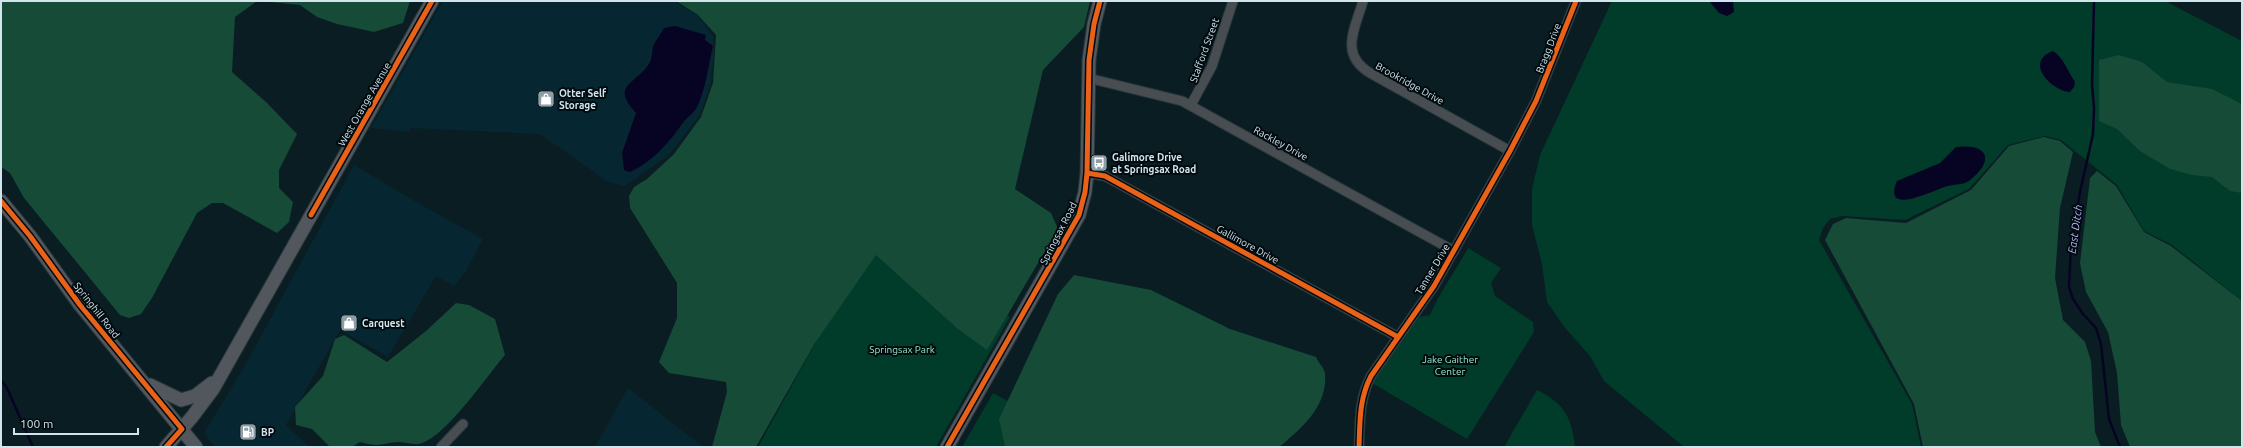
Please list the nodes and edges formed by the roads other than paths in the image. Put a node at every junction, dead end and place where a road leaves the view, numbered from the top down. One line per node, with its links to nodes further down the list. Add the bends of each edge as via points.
1 (432, 1): 14 (main road, West Orange Avenue)
2 (1100, 1): 6 (main road, Springsax Road, via 1090,42)
3 (1233, 1): 8 (street, Stafford Street, via 1212,66)
4 (1363, 1): 9 (street, Brookridge Drive, via 1351,45 1353,58 1357,64)
5 (1576, 1): 7 (street, Bragg Drive)
6 (1088, 78): 8 (street, Rackley Drive, via 1182,101); 10 (main road, Springsax Road)
7 (1536, 101): 9 (street, Tanner Drive)
8 (1191, 106): 12 (street, Rackley Drive)
9 (1510, 151): 12 (street, Tanner Drive)
10 (1087, 173): 13 (street, Gallimore Drive, via 1105,176); 21 (main road, Springsax Road, via 1079,215)
11 (1, 202): 15 (main road, Springhill Road, via 30,236 80,305)
12 (1454, 251): 13 (street, Tanner Drive, via 1434,286)
13 (1398, 337): 22 (street, Tanner Drive, via 1365,389 1360,412)
14 (222, 372): 15 (main road, via 200,392 189,399 181,400); 17 (main road, West Orange Avenue, via 204,402)
15 (142, 380): 17 (main road, Springhill Road)
16 (463, 424): 20 (street)
17 (182, 428): 18 (main road, West Orange Avenue); 19 (main road, Springhill Road)
18 (166, 447)
19 (196, 447)
20 (441, 447)
21 (947, 447)
22 (1359, 447)

